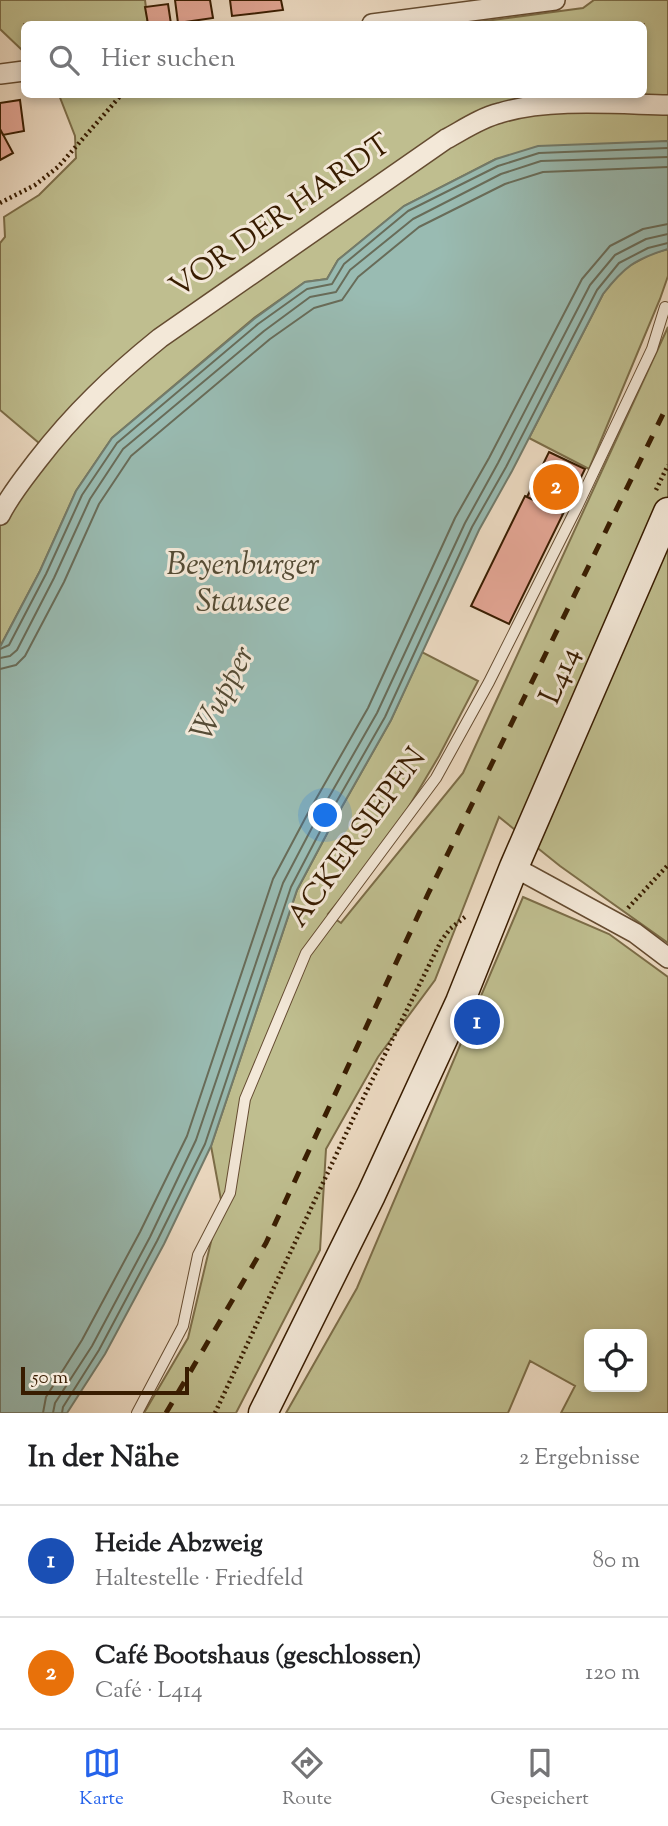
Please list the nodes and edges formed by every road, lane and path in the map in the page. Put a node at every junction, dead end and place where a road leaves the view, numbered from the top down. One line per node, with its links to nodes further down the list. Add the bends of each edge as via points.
1 (555, 0): 2 (street)
2 (395, 21)
3 (21, 71): 4 (street)
4 (0, 74)
5 (118, 98): 7 (path, via 58,167)
6 (668, 105): 10 (street, VOR DER HARDT, via 512,110 482,119 446,139 160,338 104,384 72,418)
7 (0, 203)
8 (665, 307): 17 (lane, ACKERSIEPEN, via 652,349 577,507 436,778 306,953 245,1099 230,1193 198,1255 183,1326)
9 (668, 512): 13 (main road, L414)
10 (0, 514)
11 (668, 857): 12 (path)
12 (668, 866): 15 (path)
13 (514, 867): 15 (street); 19 (main road, L414, via 460,1002)
14 (469, 914): 18 (path, via 441,941)
15 (616, 923): 16 (street)
16 (668, 958)
17 (137, 1413)
18 (215, 1413)
19 (263, 1413)

